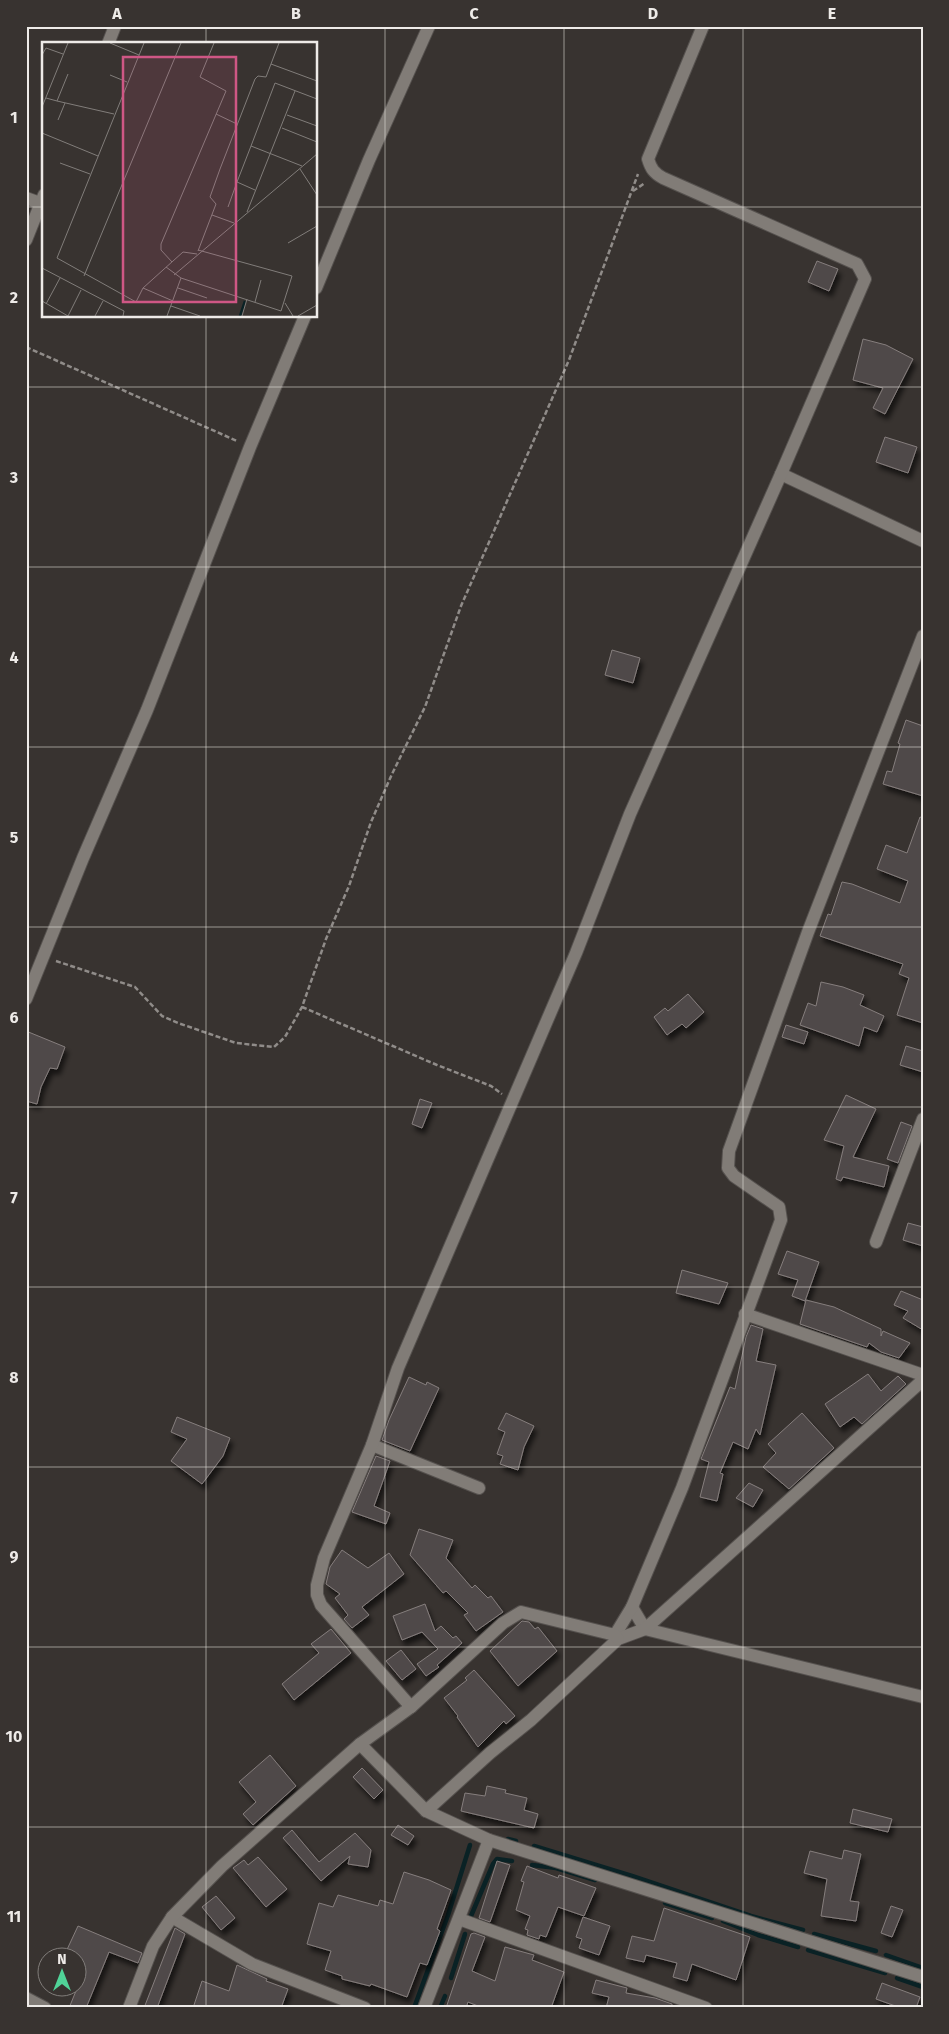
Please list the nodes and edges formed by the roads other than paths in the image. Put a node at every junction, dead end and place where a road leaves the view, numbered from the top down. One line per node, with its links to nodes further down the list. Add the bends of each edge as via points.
1 (115, 26): 4 (street)
2 (428, 26): 8 (street)
3 (703, 26): 10 (street, via 648,159 650,168 656,174 857,264 865,279)
4 (109, 42)
5 (26, 198): 6 (street)
6 (42, 199): 7 (street)
7 (26, 240)
8 (318, 283)
9 (304, 318): 13 (street, via 147,710)
10 (781, 474): 11 (street); 19 (street, via 630,814 576,953 398,1368)
11 (923, 541)
12 (923, 636): 16 (street, via 808,932 729,1151 728,1168 734,1176 779,1207 781,1220)
13 (26, 999)
14 (923, 1120): 15 (street)
15 (876, 1242)
16 (745, 1314): 17 (street); 21 (street, via 682,1488)
17 (923, 1375)
18 (923, 1380): 22 (street)
19 (372, 1445): 20 (street); 25 (street, via 324,1558 317,1596 321,1605)
20 (479, 1488)
21 (632, 1607): 22 (street); 23 (street)
22 (645, 1629): 23 (street); 24 (street)
23 (616, 1637): 25 (street, via 521,1612 502,1623); 27 (street, via 531,1720)
24 (923, 1697)
25 (411, 1707): 26 (street)
26 (360, 1744): 27 (street); 29 (street, via 222,1866)
27 (426, 1811): 28 (street)
28 (489, 1840): 30 (street); 31 (street)
29 (172, 1917): 34 (street, via 153,1946); 35 (street, via 252,1964)
30 (459, 1919): 36 (street); 37 (street)
31 (923, 1977)
32 (26, 1998): 33 (street)
33 (45, 2008)
34 (129, 2008)
35 (366, 2008)
36 (424, 2008)
37 (706, 2008)

